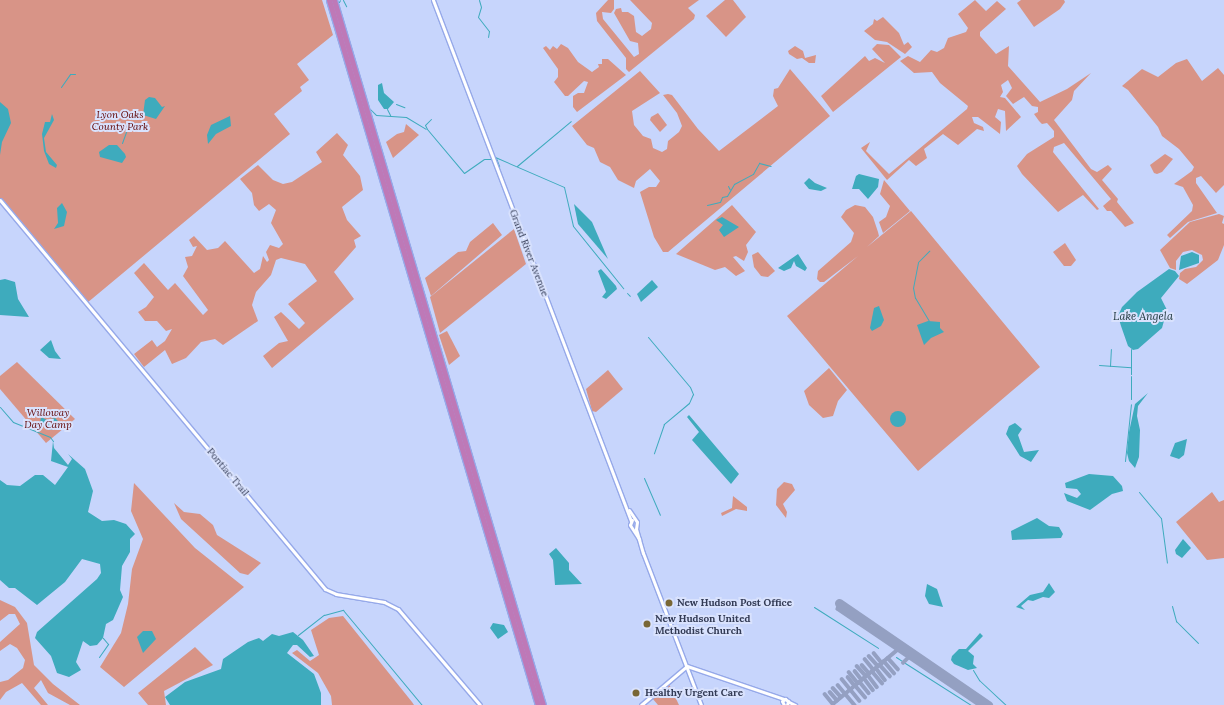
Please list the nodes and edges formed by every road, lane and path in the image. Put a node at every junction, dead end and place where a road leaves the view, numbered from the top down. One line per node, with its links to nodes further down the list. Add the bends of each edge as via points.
1 (329, 0): 11 (highway)
2 (334, 0): 11 (highway)
3 (433, 0): 5 (main road, Grand River Avenue)
4 (0, 200): 16 (main road, Pontiac Trail, via 325,589 336,594 384,602 400,610)
5 (625, 505): 6 (main road, Grand River Avenue); 7 (main road, Grand River Avenue)
6 (636, 520): 7 (main road); 8 (main road)
7 (631, 521): 9 (main road, Grand River Avenue)
8 (637, 526): 9 (main road); 10 (main road)
9 (632, 527): 10 (main road)
10 (639, 539): 13 (main road)
11 (506, 589): 12 (highway)
12 (528, 664): 17 (highway); 18 (highway); 19 (highway)
13 (687, 666): 14 (main road); 20 (main road); 21 (main road)
14 (783, 702): 15 (main road)
15 (788, 703): 22 (main road)
16 (480, 705)
17 (536, 705)
18 (543, 705)
19 (547, 705)
20 (641, 705)
21 (701, 705)
22 (795, 705)

